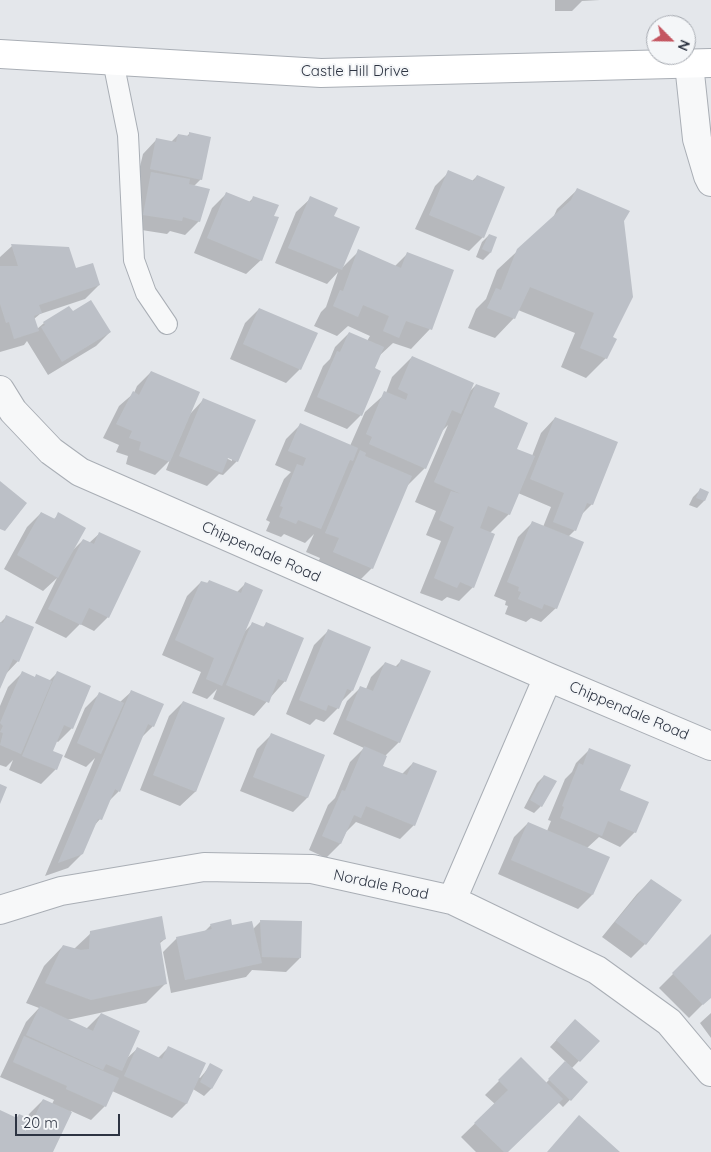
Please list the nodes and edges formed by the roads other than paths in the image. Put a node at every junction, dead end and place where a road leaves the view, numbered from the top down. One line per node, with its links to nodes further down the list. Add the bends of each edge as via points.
1 (0, 54): 2 (street, Castle Hill Drive)
2 (113, 61): 3 (street, Castle Hill Drive, via 321,72); 5 (lane, via 128,135 134,260 146,294)
3 (700, 63): 4 (street, via 697,139)
4 (711, 182)
5 (167, 324)
6 (0, 390): 7 (street, Chippendale Road, via 14,411 51,451 80,472)
7 (548, 677): 8 (street, Chippendale Road); 9 (street)
8 (711, 746)
9 (452, 900): 10 (street, Nordale Road, via 312,869 204,867 61,890); 11 (street, Nordale Road, via 597,970 669,1022)
10 (1, 908)
11 (711, 1072)

